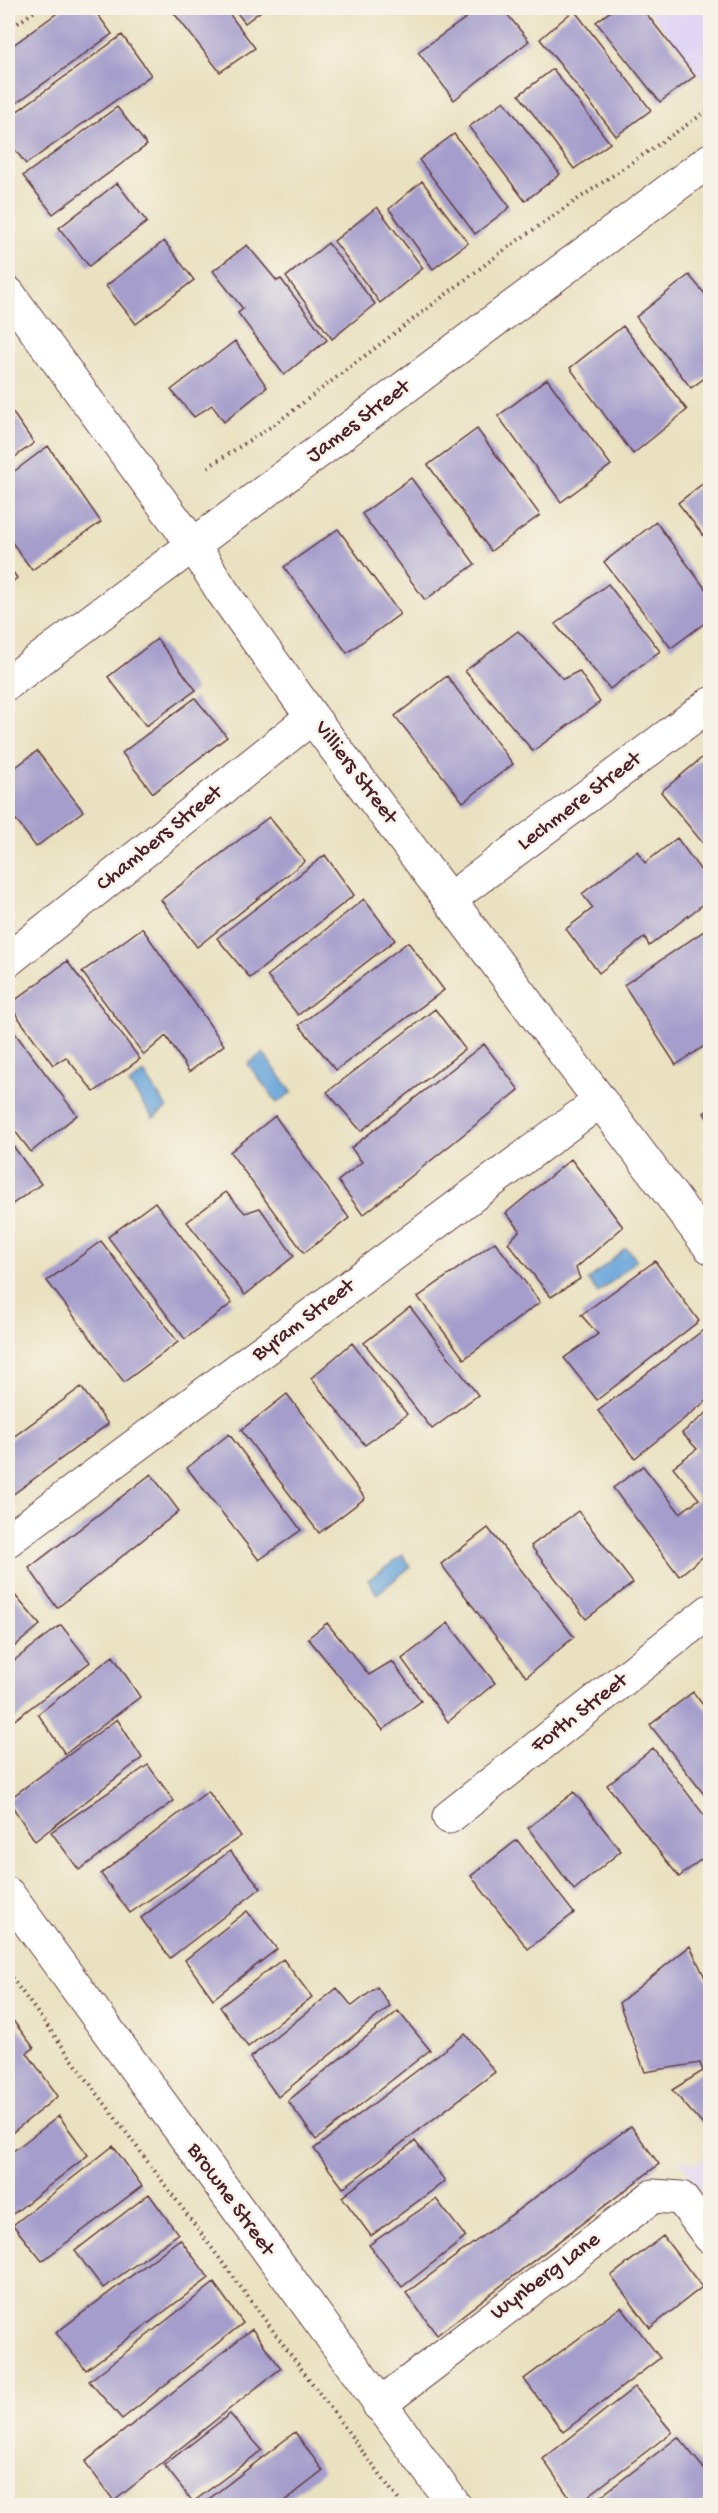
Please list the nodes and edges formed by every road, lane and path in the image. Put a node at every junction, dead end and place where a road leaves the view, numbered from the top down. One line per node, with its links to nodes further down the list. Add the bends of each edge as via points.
1 (39, 8): 2 (path)
2 (8, 30)
3 (711, 109): 6 (path, via 510,245 274,424)
4 (711, 160): 7 (street, James Street)
5 (8, 293): 7 (street, Villiers Street)
6 (208, 467)
7 (194, 546): 8 (street, James Street); 10 (street, Villiers Street)
8 (8, 683)
9 (711, 704): 11 (street, Lechmere Street)
10 (312, 717): 11 (street, Villiers Street); 12 (street, Chambers Street)
11 (450, 899): 13 (street, Villiers Street)
12 (8, 960)
13 (600, 1101): 14 (street, Villiers Street); 15 (street, Byram Street)
14 (711, 1247)
15 (8, 1540)
16 (711, 1611): 17 (street, Forth Street)
17 (449, 1817)
18 (8, 1894): 21 (street, Browne Street)
19 (8, 1973): 22 (path)
20 (711, 2237): 21 (street, Wynberg Lane, via 681,2198 653,2196)
21 (379, 2405): 23 (street, Browne Street)
22 (403, 2505)
23 (455, 2505)

